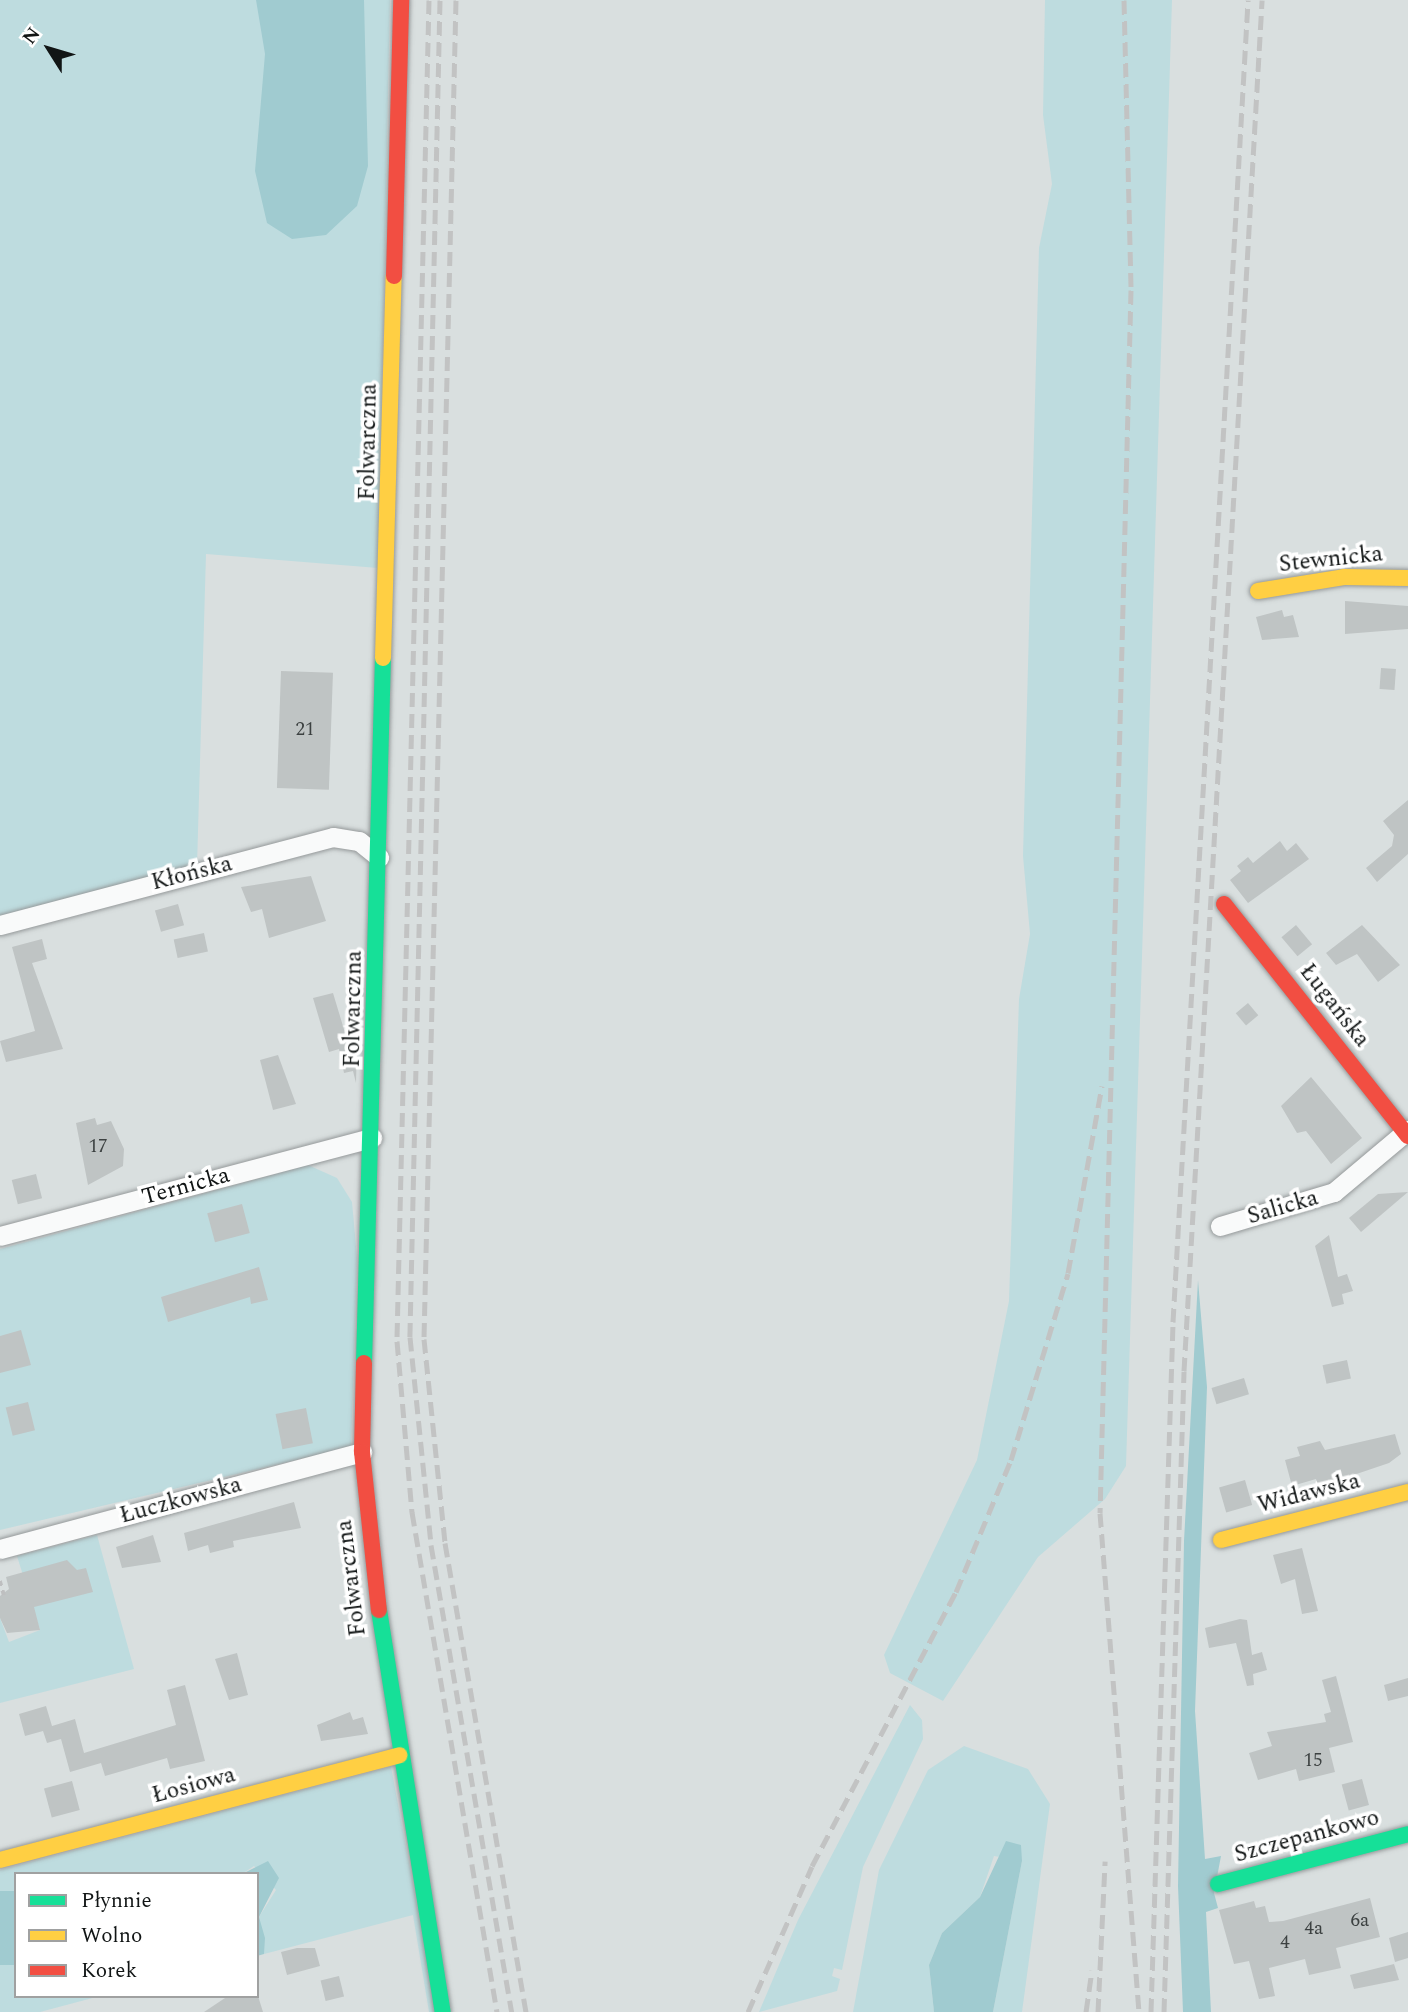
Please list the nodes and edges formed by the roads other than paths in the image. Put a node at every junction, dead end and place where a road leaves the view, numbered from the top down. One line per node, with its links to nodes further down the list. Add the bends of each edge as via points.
1 (401, 0): 4 (street, Folwarczna)
2 (1408, 578): 3 (street, Stewnicka, via 1344,577)
3 (1258, 591)
4 (379, 857): 6 (street, Kłońska, via 359,841 333,837); 8 (street, Folwarczna)
5 (1224, 904): 7 (street, Ługańska)
6 (0, 925)
7 (1407, 1133): 9 (street, Salicka, via 1334,1192)
8 (372, 1138): 10 (street, Ternicka); 11 (street, Folwarczna, via 364,1229)
9 (1220, 1226)
10 (0, 1237)
11 (362, 1452): 14 (street, Łuczkowska); 15 (street, Folwarczna, via 370,1561)
12 (1408, 1492): 13 (street, Widawska)
13 (1221, 1540)
14 (0, 1549)
15 (399, 1755): 17 (street, Łosiowa); 19 (street, Folwarczna)
16 (1408, 1834): 18 (street, Szczepankowo)
17 (0, 1860)
18 (1219, 1884)
19 (443, 2012)

